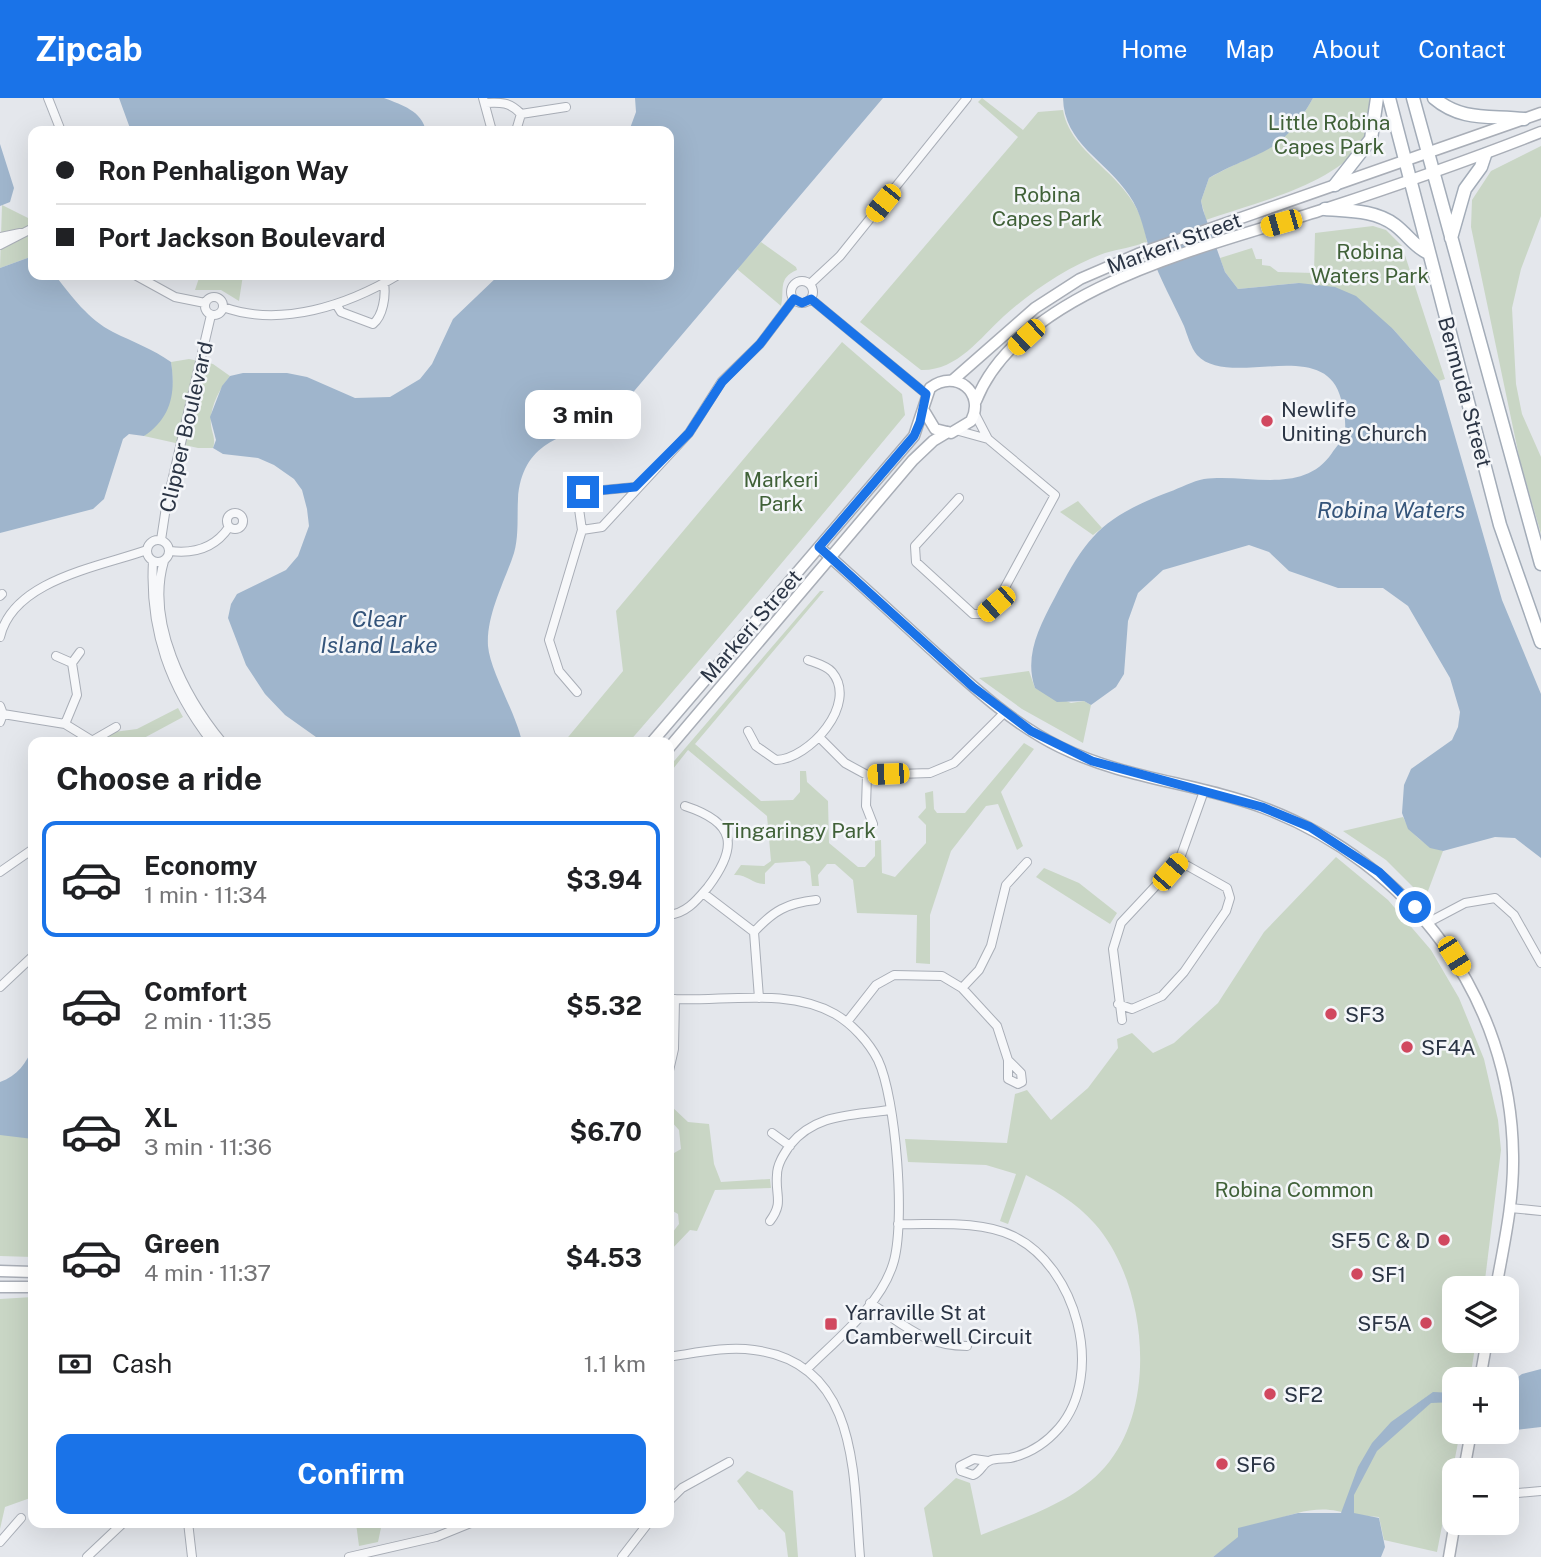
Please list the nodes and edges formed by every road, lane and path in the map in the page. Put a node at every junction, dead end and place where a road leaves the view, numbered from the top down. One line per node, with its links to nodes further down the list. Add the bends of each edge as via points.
1 (48, 98): 12 (street)
2 (967, 98): 32 (street, via 840,256)
3 (1377, 98): 21 (main road, via 1370,139)
4 (1389, 98): 18 (main road, Bermuda Street)
5 (1413, 98): 16 (main road, Bermuda Street)
6 (1434, 98): 11 (main road, via 1472,117)
7 (484, 100): 10 (street, via 504,101); 13 (street)
8 (566, 107): 10 (street)
9 (1541, 113): 11 (main road, Markeri Street)
10 (521, 114): 14 (street)
11 (1524, 119): 16 (main road, Markeri Street)
12 (59, 126)
13 (491, 126)
14 (517, 126)
15 (1541, 132): 17 (main road, Markeri Street)
16 (1428, 152): 18 (main road, Markeri Street); 19 (main road, Bermuda Street)
17 (1485, 155): 19 (main road, Markeri Street); 26 (main road, via 1465,189)
18 (1404, 161): 20 (main road, Bermuda Street); 21 (main road, Markeri Street)
19 (1433, 172): 20 (main road, Markeri Street); 26 (main road, Bermuda Street)
20 (1409, 180): 22 (main road, Markeri Street); 28 (main road, Bermuda Street)
21 (1335, 185): 39 (main road, Markeri Street, via 1080,279 1035,307)
22 (1325, 209): 28 (main road, via 1379,216); 41 (main road, Markeri Street, via 1228,239 1088,292 1042,322 993,367)
23 (28, 230): 24 (street)
24 (22, 232): 25 (street); 27 (street)
25 (0, 237)
26 (1451, 238): 57 (main road, Bermuda Street)
27 (0, 245)
28 (1428, 253): 61 (main road, Bermuda Street, via 1500,526)
29 (144, 280): 35 (street, via 175,297)
30 (389, 280): 31 (street)
31 (384, 283): 36 (street); 36 (street, via 378,320 373,324 341,312)
32 (810, 284): 33 (street, via 796,283 791,292); 34 (street)
33 (794, 299): 34 (street, via 802,303); 46 (street, via 760,344 722,382 689,433)
34 (811, 299): 40 (street)
35 (205, 303): 37 (street, via 216,296); 38 (street)
36 (336, 304): 37 (street, via 299,313 258,315)
37 (223, 307): 38 (street)
38 (211, 315): 50 (street, Clipper Boulevard)
39 (953, 380): 40 (main road, via 937,383); 41 (main road, via 968,387)
40 (926, 394): 42 (main road)
41 (976, 401): 43 (main road)
42 (923, 409): 44 (main road, via 929,424); 51 (main road, Markeri Street, via 914,436)
43 (975, 414): 44 (main road); 45 (street)
44 (954, 432): 45 (street); 54 (main road, Markeri Street, via 933,441 913,460)
45 (988, 439): 47 (street, via 1055,495 996,604 984,614 973,614 916,562 915,546)
46 (635, 487): 49 (street, via 602,527); 49 (street, via 583,492 578,502)
47 (959, 498)
48 (229, 527): 53 (street, via 196,551)
49 (582, 530): 66 (street, via 549,640 559,671)
50 (162, 540): 52 (street, via 152,542); 53 (street)
51 (819, 547): 54 (main road); 76 (main road, Markeri Street)
52 (147, 550): 55 (street); 59 (street, via 41,587 26,595)
53 (170, 551): 56 (street)
54 (831, 558): 67 (main road); 78 (main road, Markeri Street)
55 (153, 561): 56 (street); 74 (street, via 152,599 163,654 183,701)
56 (164, 561): 75 (street, via 161,598 172,655 190,696)
57 (1541, 565)
58 (0, 608): 59 (street)
59 (9, 614): 60 (street)
60 (0, 637)
61 (1541, 642)
62 (80, 652): 65 (street)
63 (56, 656): 65 (street)
64 (808, 660): 77 (street, via 829,669 837,682 838,705)
65 (72, 663): 69 (street, via 76,695)
66 (577, 692)
67 (1004, 713): 79 (street, via 946,768 930,773); 80 (main road, via 1092,761)
68 (1, 714): 69 (street)
69 (65, 724): 72 (street)
70 (116, 727): 73 (street)
71 (748, 732): 77 (street, via 756,746 776,760 794,758)
72 (84, 737)
73 (97, 737)
74 (208, 737)
75 (219, 737)
76 (656, 737)
77 (819, 737): 79 (street, via 845,763)
78 (674, 742)
79 (867, 775): 82 (street, via 866,806)
80 (1204, 791): 84 (street); 90 (main road, via 1262,807 1331,839 1379,872)
81 (685, 806): 87 (street, via 703,812 725,832 729,842 726,864)
82 (873, 824)
83 (28, 853): 86 (street)
84 (1179, 861): 98 (street, via 1121,923 1113,949); 98 (street, via 1227,888 1226,911 1162,996 1132,1009)
85 (1027, 862): 95 (street, via 1006,885 991,946 979,970)
86 (0, 873)
87 (704, 892): 89 (street); 91 (street)
88 (816, 900): 91 (street, via 795,902 772,912)
89 (674, 913)
90 (1429, 922): 93 (street, via 1465,902 1495,898 1514,915); 105 (main road, via 1464,972 1497,1050 1512,1124)
91 (754, 932): 96 (street)
92 (28, 961): 94 (street)
93 (1541, 963)
94 (0, 987)
95 (962, 988): 100 (street, via 942,976 894,975 876,985); 101 (street, via 997,1026)
96 (759, 998): 97 (street); 100 (street, via 809,1002)
97 (674, 999)
98 (1118, 1004): 99 (street)
99 (1122, 1020)
100 (847, 1022): 102 (street, via 878,1060)
101 (1008, 1060)
102 (889, 1110): 104 (street, via 824,1119); 108 (street)
103 (772, 1133): 104 (street)
104 (790, 1146): 107 (street, via 778,1167 779,1208)
105 (1510, 1208): 106 (street); 111 (main road)
106 (1541, 1211)
107 (770, 1221)
108 (898, 1224): 114 (street, via 893,1264); 118 (street, via 986,1227 1013,1236 1042,1254 1074,1306 1081,1374 1074,1406 1059,1429 1038,1447)
109 (0, 1271): 110 (main road)
110 (28, 1272)
111 (1498, 1276)
112 (0, 1287): 113 (main road)
113 (28, 1287)
114 (870, 1303): 115 (street, via 925,1340); 117 (street)
115 (967, 1346)
116 (674, 1357): 117 (street, via 754,1350)
117 (806, 1370): 134 (street, via 829,1394 845,1426)
118 (988, 1461)
119 (729, 1462): 122 (street)
120 (1541, 1491): 121 (street)
121 (1519, 1493)
122 (674, 1496)
123 (21, 1518): 129 (street)
124 (118, 1528): 130 (street)
125 (189, 1528): 131 (street)
126 (458, 1528): 132 (street)
127 (644, 1528): 133 (street)
128 (1453, 1535): 135 (main road)
129 (0, 1542)
130 (87, 1557)
131 (192, 1557)
132 (349, 1557)
133 (622, 1557)
134 (860, 1557)
135 (1449, 1557)

